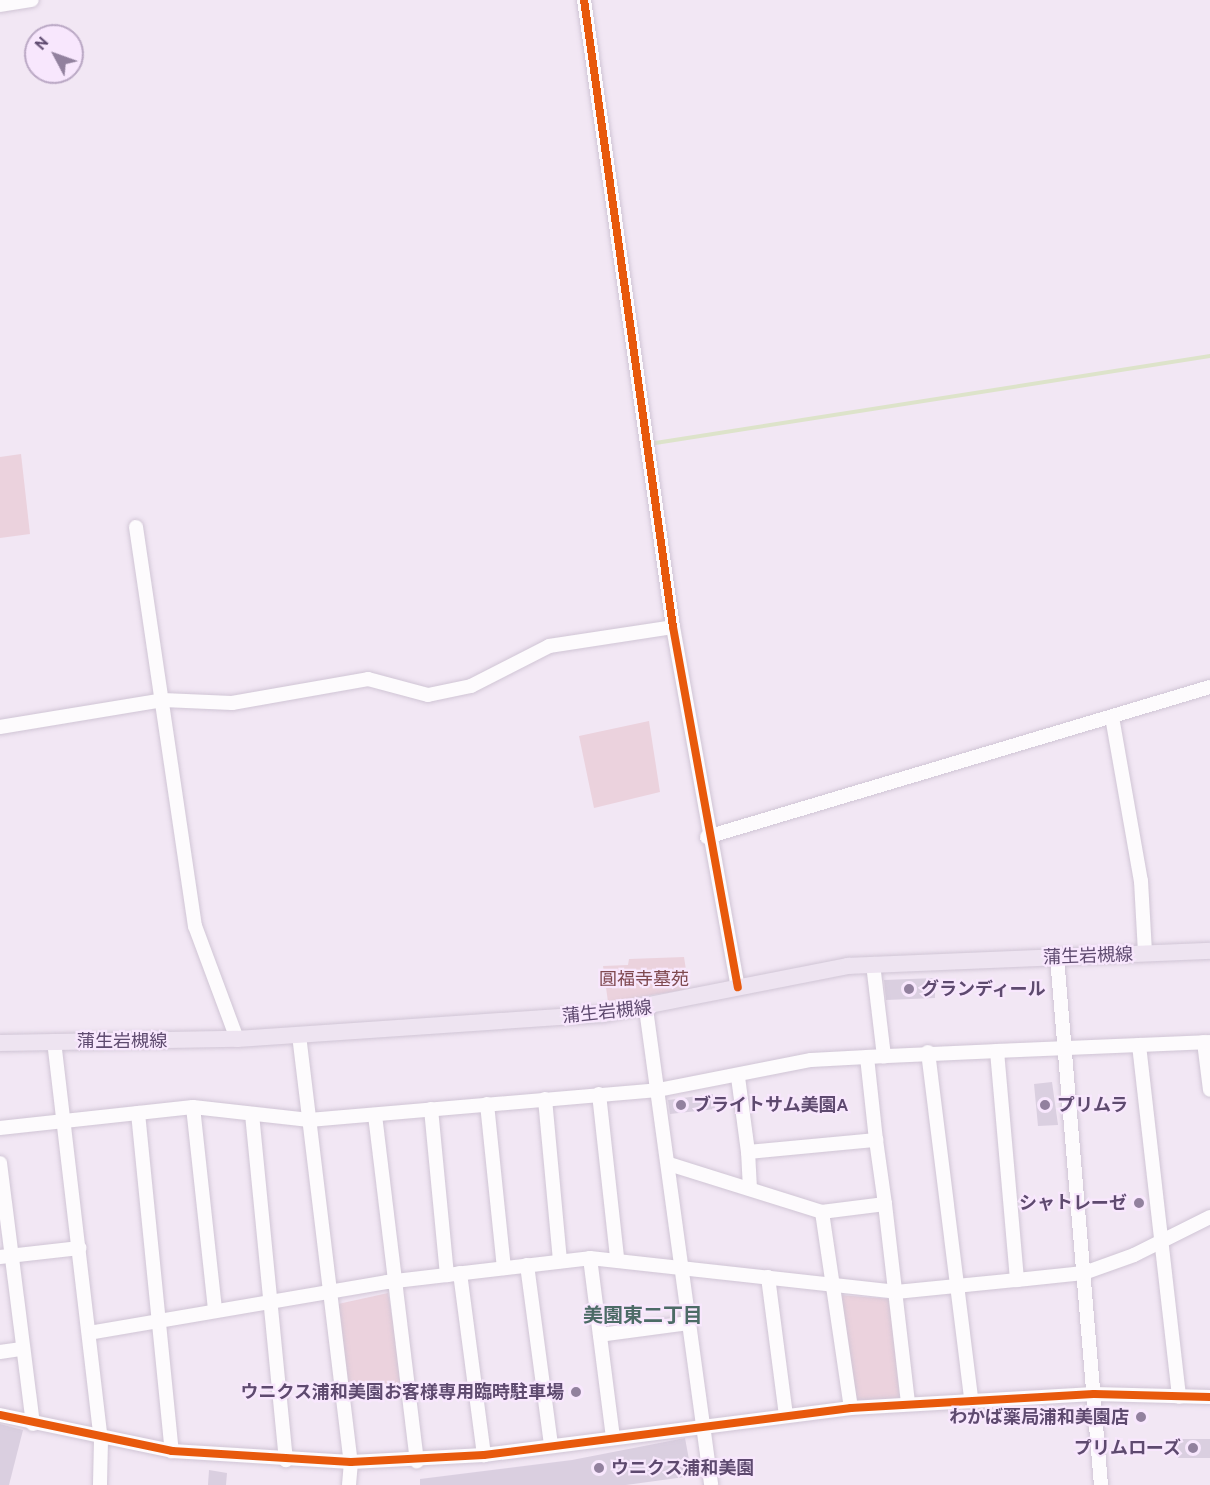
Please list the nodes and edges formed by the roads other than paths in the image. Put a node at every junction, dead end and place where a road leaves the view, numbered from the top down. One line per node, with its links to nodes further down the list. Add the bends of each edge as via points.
1 (32, 0): 3 (street)
2 (584, 0): 5 (street)
3 (0, 5)
4 (136, 527): 7 (street)
5 (673, 627): 7 (street, via 549,646 471,686 428,695 368,679 232,703); 10 (street)
6 (1210, 687): 8 (street)
7 (164, 700): 9 (street); 18 (street, via 195,926)
8 (1112, 717): 10 (street); 12 (street, via 1141,881)
9 (0, 727)
10 (707, 837): 15 (street)
11 (1210, 951): 12 (main road, 蒲生岩槻線)
12 (1144, 953): 13 (main road, 蒲生岩槻線)
13 (1057, 957): 14 (main road, 蒲生岩槻線); 23 (street)
14 (873, 964): 15 (main road, 蒲生岩槻線); 26 (street)
15 (738, 987): 16 (main road, 蒲生岩槻線)
16 (646, 1009): 17 (main road, 蒲生岩槻線); 29 (street)
17 (299, 1035): 18 (main road, 蒲生岩槻線); 40 (street)
18 (237, 1039): 19 (main road, 蒲生岩槻線)
19 (54, 1041): 20 (main road, 蒲生岩槻線); 39 (street)
20 (0, 1042)
21 (1207, 1042): 22 (street); 30 (street)
22 (1140, 1045): 23 (street); 51 (street)
23 (1065, 1049): 24 (street); 60 (street)
24 (997, 1051): 25 (street); 63 (street)
25 (928, 1052): 26 (street); 65 (street)
26 (884, 1056): 27 (street)
27 (867, 1057): 28 (street, via 810,1060); 42 (street)
28 (738, 1077): 29 (street); 43 (street)
29 (658, 1090): 31 (street); 45 (street)
30 (1210, 1090)
31 (599, 1094): 32 (street); 54 (street)
32 (545, 1099): 33 (street); 56 (street)
33 (487, 1104): 35 (street); 59 (street)
34 (193, 1107): 36 (street); 37 (street); 70 (street)
35 (431, 1109): 38 (street); 61 (street)
36 (138, 1113): 39 (street); 71 (street)
37 (252, 1114): 40 (street); 69 (street)
38 (375, 1114): 40 (street); 64 (street)
39 (63, 1120): 41 (street); 52 (street)
40 (309, 1120): 68 (street)
41 (0, 1128)
42 (876, 1140): 43 (street); 48 (street)
43 (748, 1152): 46 (street)
44 (0, 1163): 47 (street)
45 (669, 1164): 46 (street); 58 (street)
46 (750, 1189): 49 (street)
47 (1, 1195): 53 (street)
48 (885, 1204): 49 (street); 67 (street)
49 (822, 1212): 66 (street)
50 (1210, 1217): 51 (street)
51 (1165, 1239): 60 (street); 78 (street)
52 (79, 1248): 53 (street); 73 (street)
53 (7, 1256): 75 (street)
54 (617, 1257): 55 (street); 58 (street)
55 (590, 1258): 56 (street); 74 (street)
56 (560, 1261): 57 (street)
57 (526, 1265): 59 (street); 89 (street)
58 (682, 1266): 62 (street); 72 (street)
59 (504, 1268): 61 (street)
60 (1084, 1273): 63 (street); 77 (street)
61 (454, 1274): 64 (street); 91 (street)
62 (768, 1277): 66 (street); 84 (street)
63 (1017, 1280): 65 (street)
64 (397, 1281): 68 (street); 93 (street)
65 (958, 1285): 67 (street); 80 (street)
66 (831, 1286): 67 (street); 82 (street)
67 (896, 1292): 81 (street)
68 (330, 1294): 69 (street); 94 (street)
69 (268, 1304): 70 (street); 92 (street)
70 (215, 1311): 71 (street)
71 (160, 1321): 73 (street); 90 (street)
72 (689, 1323): 74 (street); 86 (street)
73 (89, 1333): 88 (street)
74 (600, 1335): 87 (street)
75 (22, 1350): 76 (street); 85 (street)
76 (0, 1352)
77 (1094, 1394): 78 (street); 80 (street); 98 (street)
78 (1179, 1397): 79 (street)
79 (1210, 1397)
80 (971, 1400): 81 (street)
81 (908, 1404): 82 (street)
82 (851, 1408): 84 (street)
83 (0, 1415): 85 (street)
84 (786, 1415): 86 (street)
85 (33, 1424): 88 (street)
86 (703, 1426): 87 (street); 97 (street)
87 (613, 1437): 89 (street)
88 (101, 1440): 90 (street); 95 (street)
89 (551, 1445): 91 (street)
90 (172, 1451): 92 (street)
91 (484, 1455): 93 (street)
92 (286, 1461): 94 (street)
93 (417, 1461): 94 (street)
94 (351, 1462): 96 (street)
95 (100, 1485)
96 (349, 1485)
97 (711, 1485)
98 (1101, 1485)

